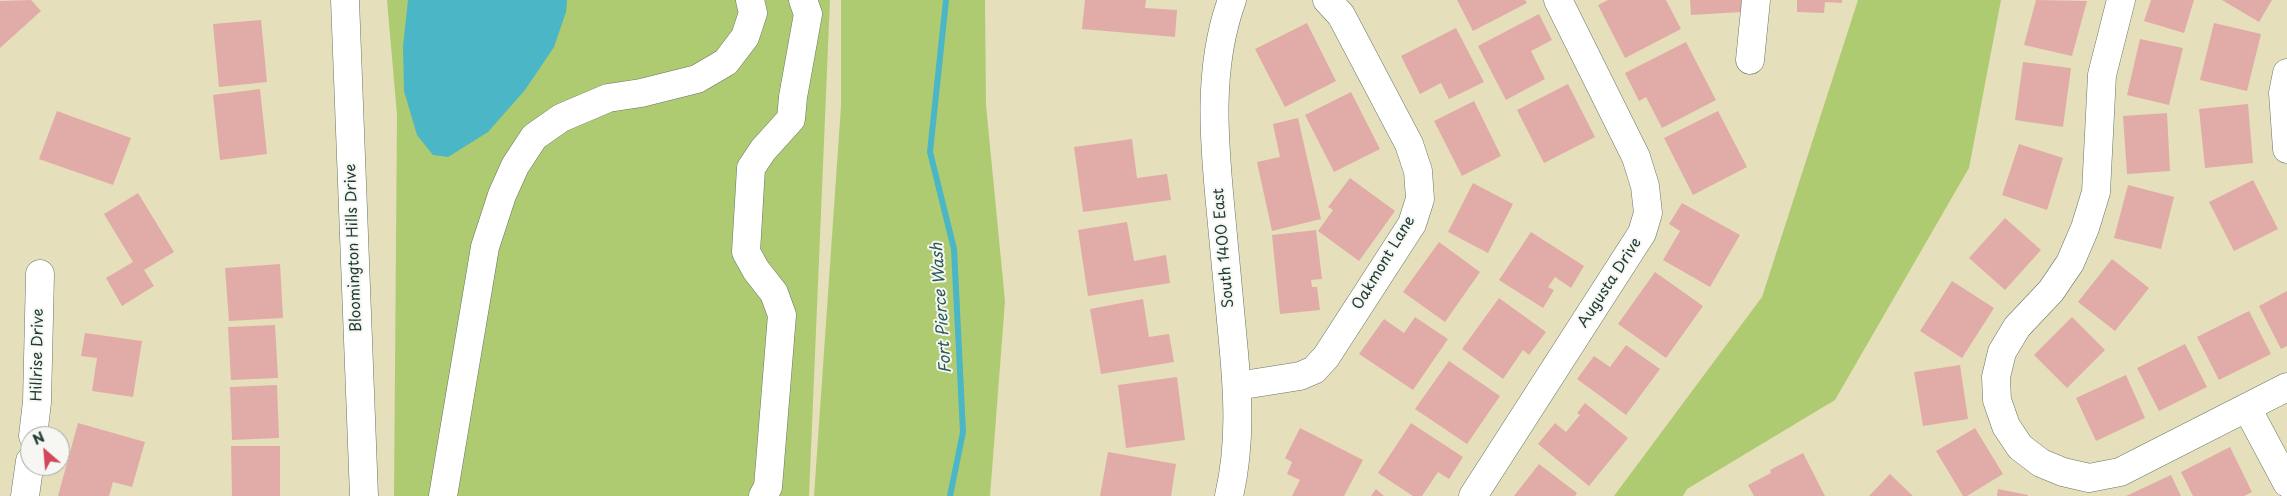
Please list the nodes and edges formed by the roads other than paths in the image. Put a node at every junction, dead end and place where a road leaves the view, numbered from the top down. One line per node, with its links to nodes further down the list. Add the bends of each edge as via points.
1 (345, 0): 20 (street, Bloomington Hills Drive)
2 (750, 0): 21 (street, via 752,13 745,37 726,62 697,79 608,98 561,118 534,137 515,166 485,247)
3 (803, 0): 22 (street, via 808,14 791,120 751,168 746,252 774,294 782,315 768,487)
4 (1232, 0): 13 (street, South 1400 East, via 1224,20 1214,134)
5 (1327, 0): 13 (street, Oakmont Lane, via 1341,15 1409,144 1418,171 1420,199 1412,224 1326,357 1314,370 1300,376)
6 (1558, 0): 24 (street, Augusta Drive, via 1636,157 1645,186 1648,213 1642,233)
7 (1756, 0): 9 (street)
8 (2121, 0): 15 (street, via 2102,75 2096,192 2085,228 2070,263 2051,291 2017,327 2002,352 1996,377 1997,400 2006,426 2020,447 2041,463 2089,478 2120,472)
9 (1750, 60)
10 (2287, 73): 11 (street, via 2283,93)
11 (2287, 149)
12 (40, 274): 16 (street, Hillrise Drive)
13 (1237, 386): 23 (street, South 1400 East, via 1239,430)
14 (2287, 387): 15 (street)
15 (2247, 408): 18 (street)
16 (34, 426)
17 (28, 476): 19 (street)
18 (2287, 483)
19 (25, 496)
20 (364, 496)
21 (443, 496)
22 (763, 496)
23 (1229, 496)
24 (1473, 496)

